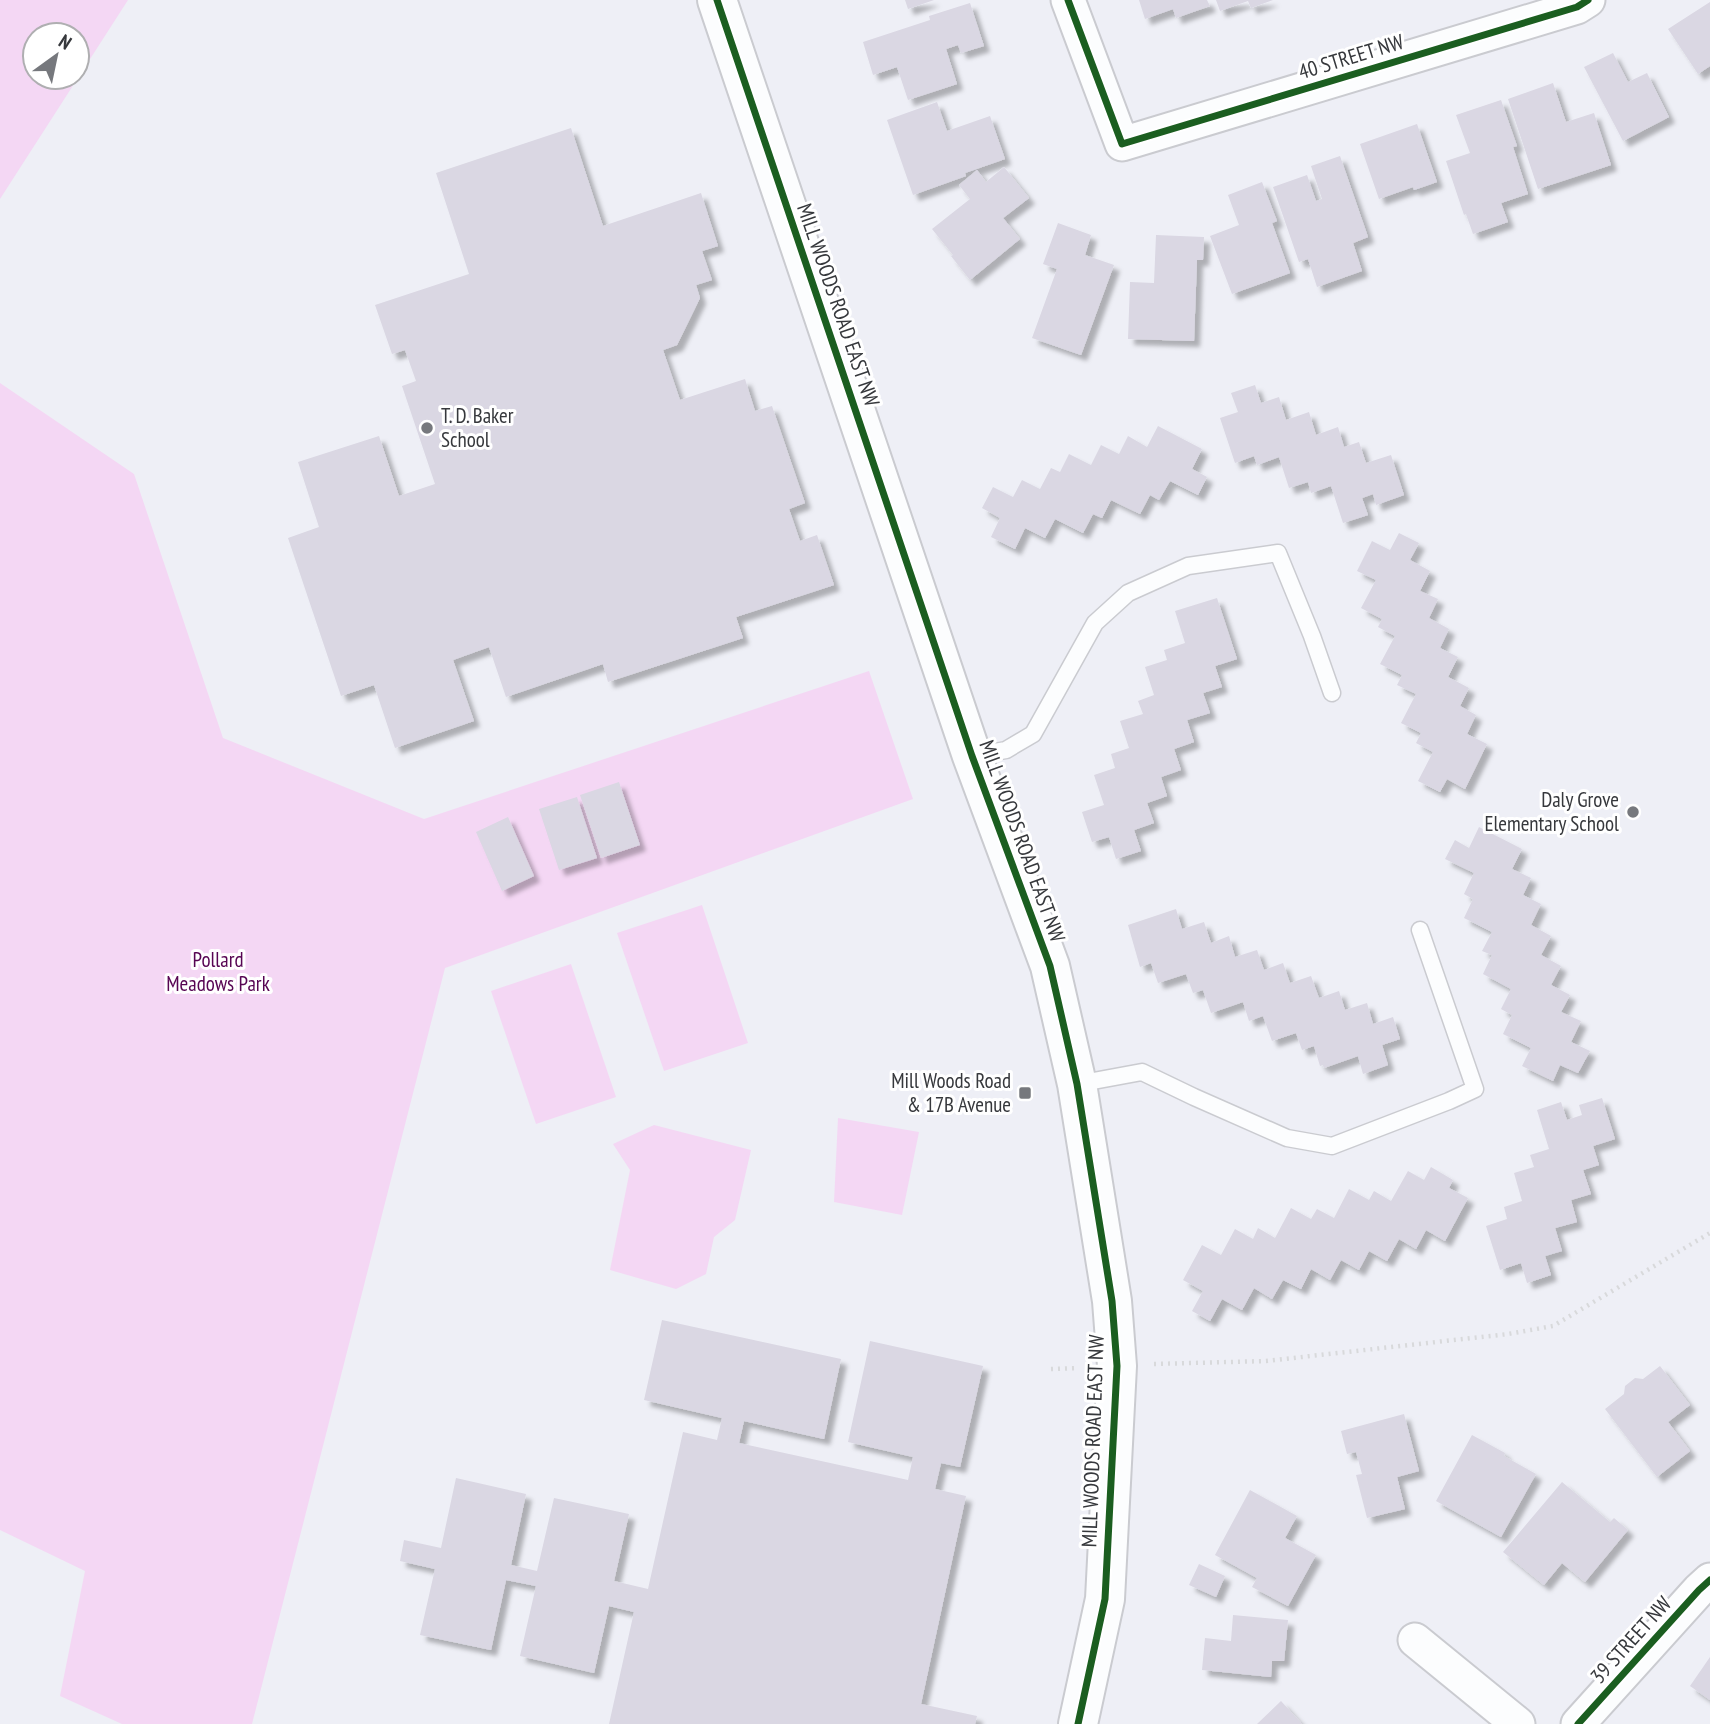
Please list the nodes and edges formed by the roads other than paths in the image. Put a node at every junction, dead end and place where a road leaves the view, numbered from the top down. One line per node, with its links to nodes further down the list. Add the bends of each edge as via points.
1 (717, 0): 5 (street, MILL WOODS ROAD EAST NW)
2 (1068, 0): 3 (street, 40 STREET NW, via 1122,144)
3 (1588, 0)
4 (1332, 693): 5 (lane, via 1278,553 1188,566 1128,593 1095,623 1033,734 1006,750)
5 (972, 757): 7 (street, MILL WOODS ROAD EAST NW, via 1049,966)
6 (1420, 930): 7 (lane, via 1475,1089 1467,1093 1332,1146 1287,1138 1142,1072)
7 (1077, 1084): 10 (street, MILL WOODS ROAD EAST NW, via 1112,1301 1117,1366 1105,1600)
8 (1710, 1580): 12 (street, 39 STREET NW)
9 (1415, 1640): 11 (street)
10 (1078, 1724)
11 (1518, 1724)
12 (1578, 1724)

